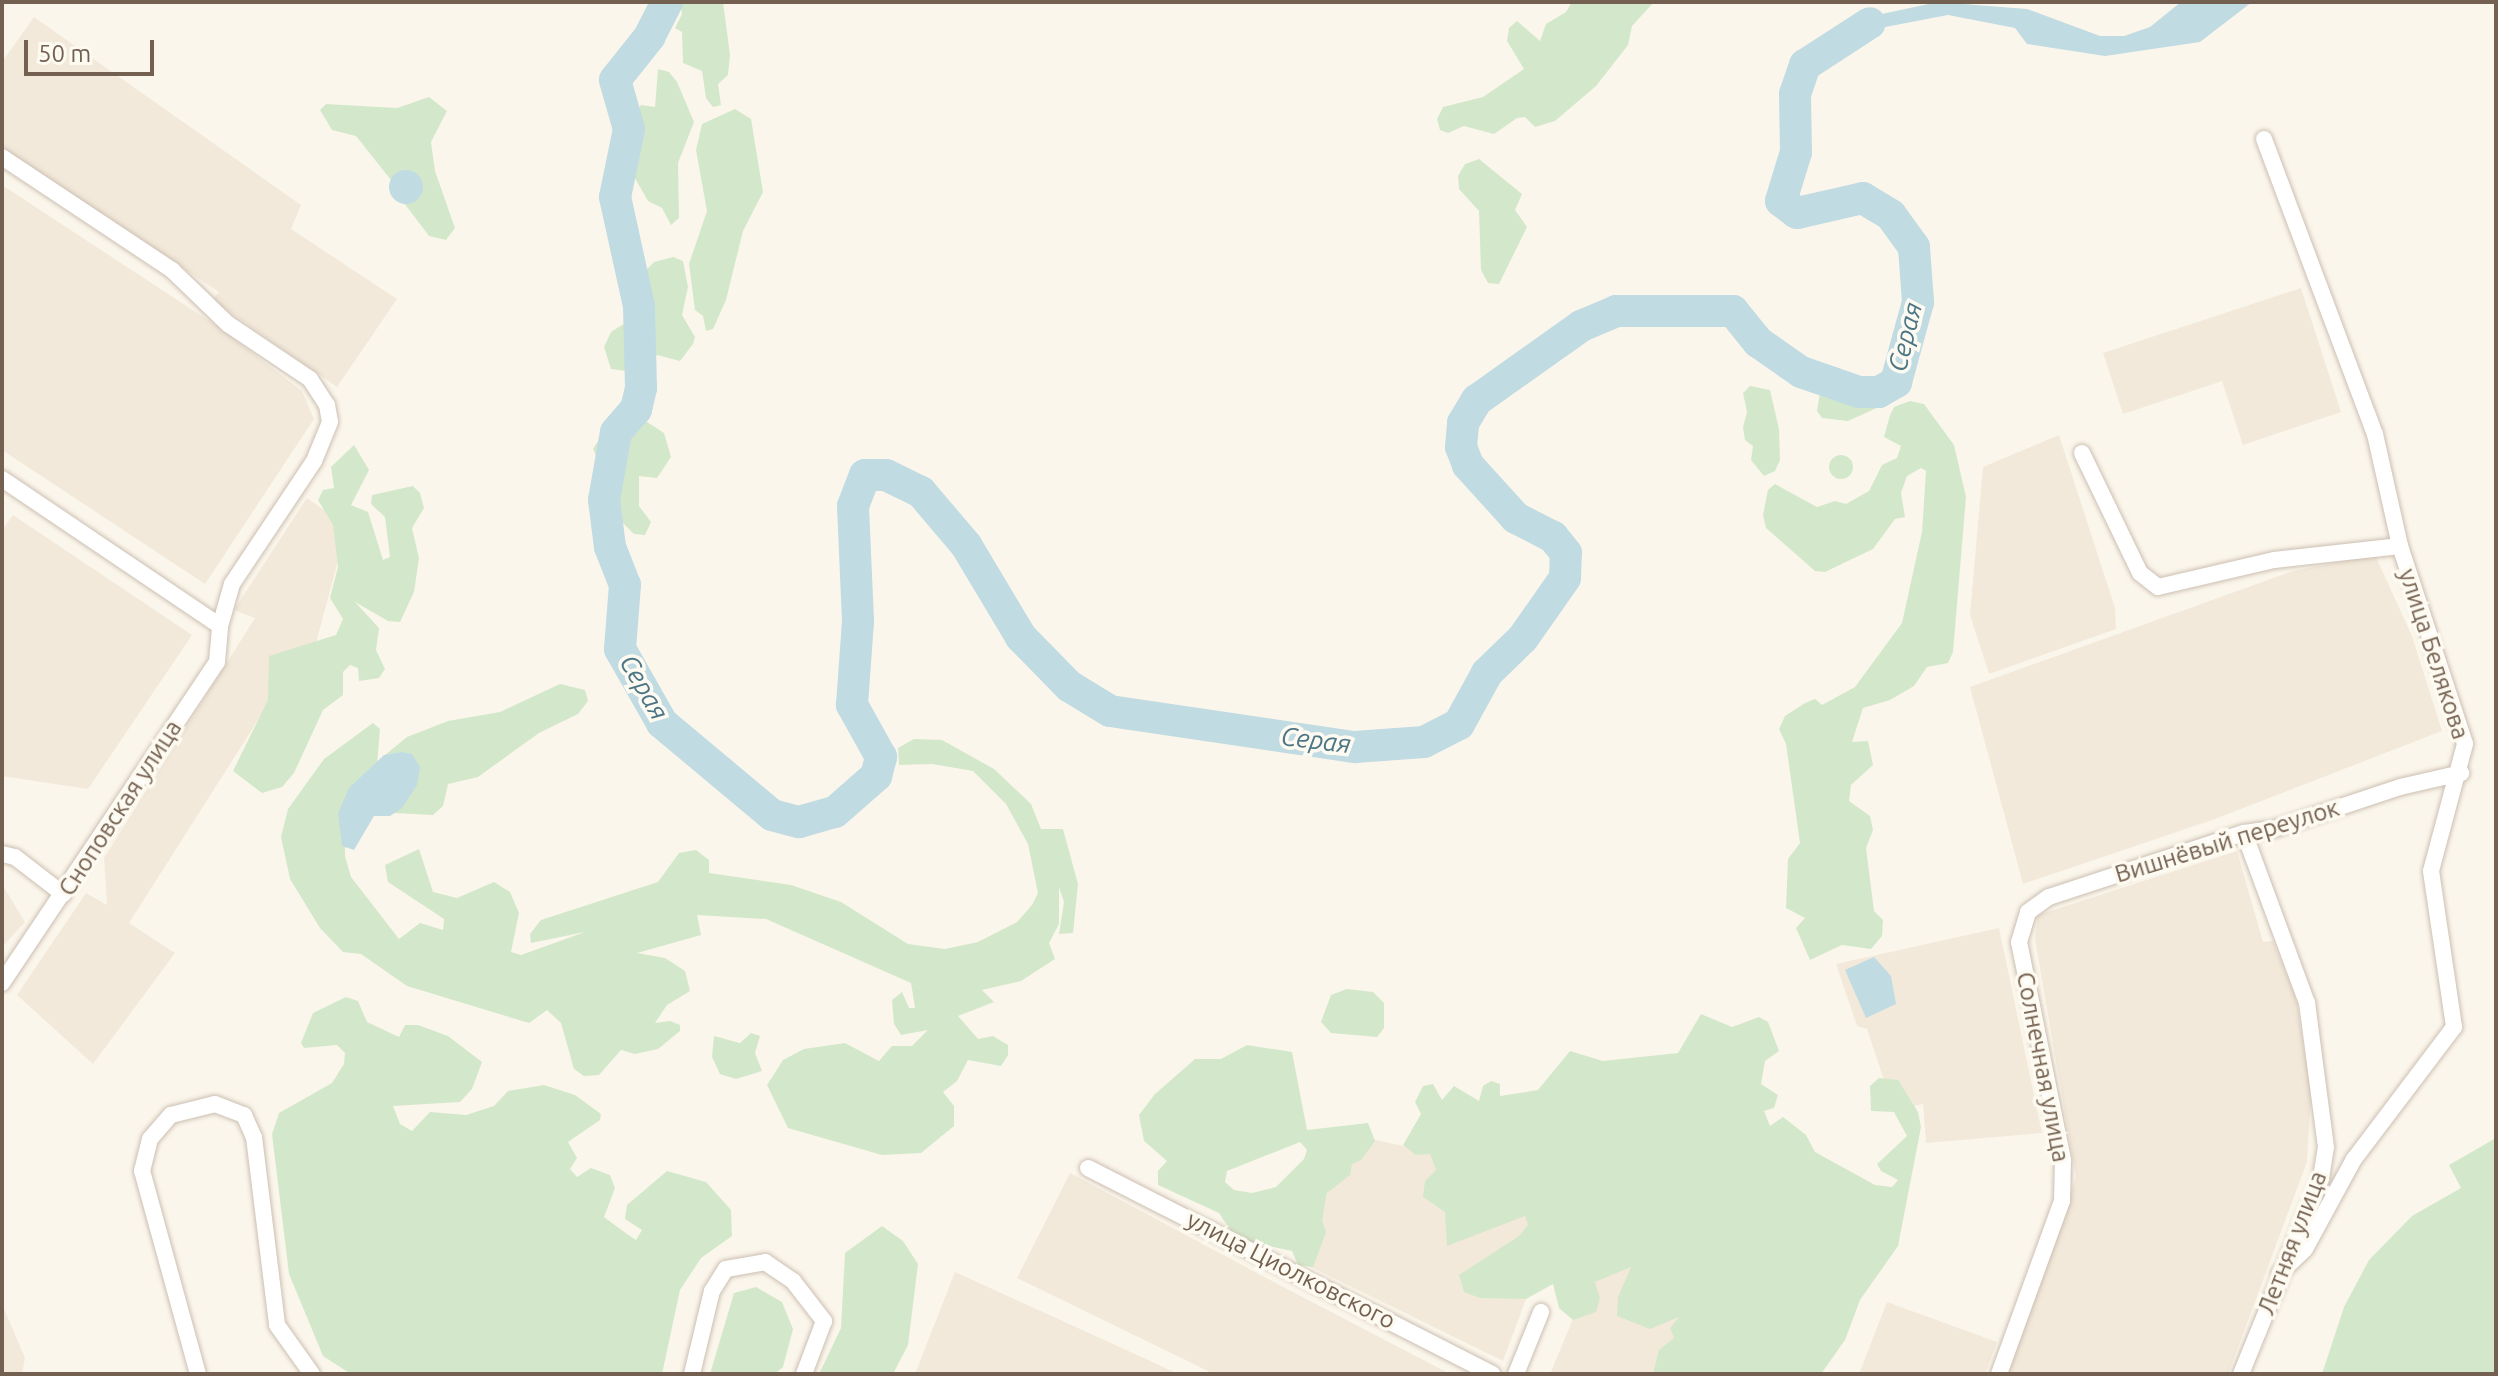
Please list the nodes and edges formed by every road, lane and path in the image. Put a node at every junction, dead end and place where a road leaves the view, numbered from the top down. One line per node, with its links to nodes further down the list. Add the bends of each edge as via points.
1 (2264, 139): 5 (street, улица Белякова, via 2375,434)
2 (2, 157): 6 (street, Сноповская улица, via 172,270 228,324 310,379 327,405 326,432 314,461 232,584)
3 (2082, 453): 5 (street, via 2140,573 2158,587 2274,560)
4 (3, 482): 6 (street)
5 (2400, 546): 7 (street, улица Белякова, via 2435,663 2456,710 2465,744)
6 (220, 626): 10 (street, Сноповская улица, via 217,662)
7 (2461, 773): 8 (street, Вишнёвый переулок, via 2400,787 2274,829); 14 (street, улица Белякова, via 2431,871 2454,1027 2354,1159 2305,1249)
8 (2244, 833): 11 (street, Вишнёвый переулок, via 2049,897 2028,912); 14 (street, Летняя улица, via 2307,1003 2326,1147 2321,1178)
9 (2, 854): 10 (street, via 15,857)
10 (63, 894): 12 (street, Сноповская улица)
11 (2019, 942): 22 (street, Солнечная улица, via 2063,1160 2062,1201)
12 (2, 983)
13 (1088, 1168): 20 (street, улица Циолковского)
14 (2280, 1273): 23 (street, Летняя улица)
15 (1541, 1312): 21 (street)
16 (198, 1374): 17 (street, via 142,1171 150,1139 171,1115 215,1104 244,1115 254,1137 277,1325)
17 (312, 1374)
18 (692, 1374): 19 (street, via 712,1291 726,1269 765,1262 793,1281 824,1321)
19 (804, 1374)
20 (1493, 1374)
21 (1516, 1374)
22 (1999, 1374)
23 (2241, 1374)

